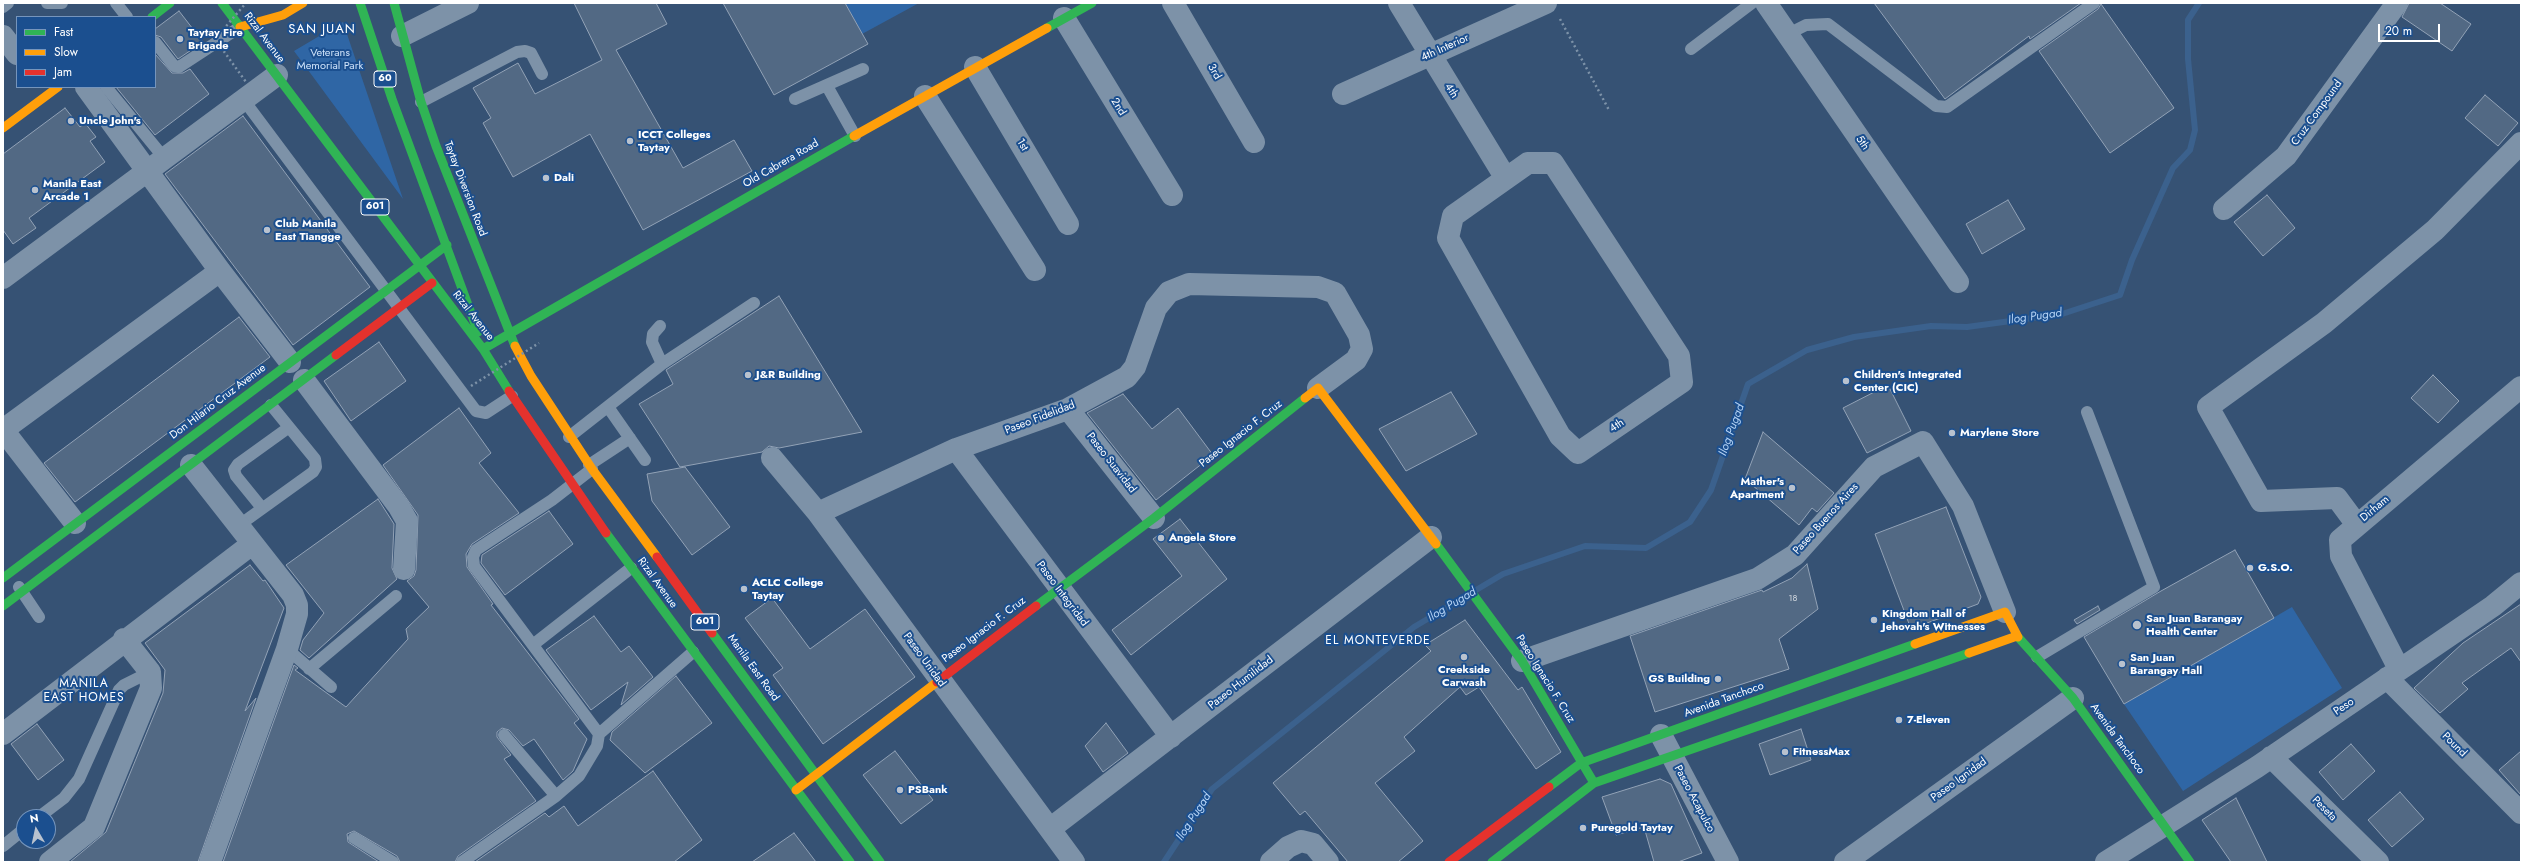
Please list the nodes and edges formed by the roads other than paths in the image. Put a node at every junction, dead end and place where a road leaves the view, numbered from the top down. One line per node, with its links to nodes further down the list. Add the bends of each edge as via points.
1 (8, 3): 18 (lane)
2 (47, 3): 3 (lane)
3 (62, 3)
4 (116, 3): 20 (lane)
5 (170, 3): 21 (street)
6 (222, 3): 23 (street, Rizal Avenue / 601)
7 (303, 3): 23 (street, via 283,16)
8 (360, 3): 49 (street, 60)
9 (394, 3): 26 (street, Taytay Diversion Road / 60)
10 (468, 3): 26 (street)
11 (1092, 3): 22 (street, Old Cabrera Road)
12 (1173, 3): 46 (street, 3rd)
13 (1399, 3): 30 (street, 4th)
14 (1752, 3): 28 (lane)
15 (1766, 3): 24 (street, 5th)
16 (2094, 3): 24 (lane, via 1947,107 1936,106 1828,24 1806,25)
17 (2397, 3): 53 (street, Cruz Compound, via 2286,156)
18 (3, 7)
19 (1552, 10): 30 (street, 4th Interior)
20 (126, 16)
21 (153, 16)
22 (1064, 18): 31 (street, Old Cabrera Road); 52 (street, 2nd)
23 (240, 27): 27 (lane, via 179,67 174,66); 34 (street, Rizal Avenue / 601)
24 (1788, 34): 60 (street, 5th)
25 (3, 36): 29 (street)
26 (402, 36): 43 (street, Taytay Diversion Road / 60)
27 (156, 43)
28 (1691, 49)
29 (16, 53)
30 (1429, 55): 40 (street, 4th Interior); 51 (street, 4th)
31 (975, 67): 41 (street, Old Cabrera Road); 54 (street, 1st)
32 (863, 69): 35 (lane)
33 (542, 74): 43 (lane, via 532,53 517,52)
34 (276, 75): 39 (street); 56 (street, Rizal Avenue / 601)
35 (827, 86): 42 (lane); 45 (lane)
36 (87, 88): 50 (street)
37 (107, 88): 50 (lane)
38 (49, 90): 44 (street)
39 (245, 91): 50 (street); 62 (lane)
40 (1343, 94)
41 (925, 96): 45 (street, Old Cabrera Road); 57 (street)
42 (795, 99)
43 (421, 102): 48 (street, Taytay Diversion Road / 60)
44 (3, 128)
45 (856, 136): 66 (street, Old Cabrera Road)
46 (1254, 142)
47 (2521, 143): 95 (street, via 2429,235 2324,323 2208,407 2261,501 2337,498)
48 (436, 146): 49 (street); 66 (street, Taytay Diversion Road / 60)
49 (411, 154): 55 (street, 60)
50 (156, 165): 58 (street); 59 (street)
51 (1505, 178): 51 (street, 4th, via 1453,216 1448,238 1560,436 1578,453 1682,382 1679,356 1553,163 1528,163)
52 (1172, 195)
53 (2224, 209)
54 (1068, 224)
55 (447, 245): 56 (street, Don Hilario Cruz Avenue); 67 (street, 60)
56 (419, 266): 61 (street, Rizal Avenue / 601); 62 (street, Don Hilario Cruz Avenue)
57 (1035, 270)
58 (220, 271): 68 (street); 82 (street)
59 (3, 278)
60 (1958, 282)
61 (432, 283): 64 (street); 67 (street, Rizal Avenue / 601)
62 (386, 291): 64 (lane); 68 (street, Don Hilario Cruz Avenue)
63 (754, 303): 69 (lane)
64 (399, 308): 73 (street); 76 (lane, via 476,411 486,413)
65 (660, 326): 69 (lane, via 653,334 652,342)
66 (509, 335): 67 (street, Old Cabrera Road); 72 (street, Taytay Diversion Road)
67 (483, 349): 70 (street); 76 (street, Rizal Avenue / 601)
68 (290, 362): 94 (street, Don Hilario Cruz Avenue)
69 (662, 364): 78 (lane)
70 (505, 365)
71 (518, 371): 72 (street)
72 (531, 376): 83 (street)
73 (304, 380): 77 (street); 100 (street, via 407,521)
74 (2521, 387): 95 (street, Dirham)
75 (1318, 388): 79 (street, Paseo Fidelidad, via 1356,360 1362,349 1359,335 1335,294 1318,287 1188,284 1170,292 1156,308 1134,367 1127,377); 93 (street, Paseo Ignacio F. Cruz); 97 (street, Paseo Ignacio F. Cruz)
76 (512, 396): 90 (street, Rizal Avenue / 601)
77 (271, 405): 81 (lane); 88 (street)
78 (608, 407): 83 (lane); 84 (lane)
79 (1068, 409): 85 (street, Paseo Fidelidad); 93 (street, Paseo Suavidad)
80 (2087, 412): 114 (lane, via 2154,587)
81 (288, 428): 91 (lane, via 238,464 234,470); 91 (lane, via 315,459 316,467 313,472)
82 (3, 430): 94 (street)
83 (570, 437): 89 (street)
84 (630, 438): 87 (lane); 89 (lane)
85 (956, 449): 92 (street, Paseo Fidelidad); 103 (street, Paseo Integridad)
86 (772, 458): 92 (street, Paseo Unidad)
87 (645, 460)
88 (191, 465): 96 (street); 104 (street)
89 (591, 467): 90 (lane); 130 (street, Manila East Road / 601)
90 (572, 484): 99 (street, Rizal Avenue / 601); 111 (lane, via 476,550 473,557 474,566)
91 (262, 508): 96 (lane)
92 (818, 513): 119 (street, Paseo Unidad)
93 (1154, 518): 103 (street, Paseo Ignacio F. Cruz)
94 (75, 523): 101 (street, Don Hilario Cruz Avenue)
95 (2357, 525): 118 (street, Dirham, via 2340,540 2341,556)
96 (238, 526): 98 (street)
97 (1431, 537): 115 (street, Paseo Ignacio F. Cruz); 126 (street, Paseo Humilidad)
98 (252, 544): 110 (street); 112 (street, via 293,595 297,605)
99 (631, 568): 111 (lane); 113 (street, Rizal Avenue / 601)
100 (404, 569)
101 (6, 576): 104 (lane)
102 (2521, 583): 118 (street, Peso, via 2493,606)
103 (1058, 589): 119 (street, Paseo Ignacio F. Cruz); 126 (street, Paseo Integridad)
104 (22, 591): 106 (street); 108 (lane)
105 (396, 596): 116 (lane)
106 (3, 606)
107 (2005, 612): 109 (street, Avenida Tanchoco); 115 (street, Paseo Buenos Aires, via 1963,506 1923,442 1874,467 1795,555 1757,579); 125 (street, Avenida Tanchoco)
108 (39, 617)
109 (2017, 636): 114 (street, Avenida Tanchoco); 127 (street)
110 (124, 640): 117 (street); 122 (street)
111 (534, 644): 123 (lane)
112 (287, 649): 116 (lane); 142 (street)
113 (694, 652): 123 (lane); 132 (street, 601)
114 (2037, 657): 121 (street, Avenida Tanchoco)
115 (1522, 661): 129 (street, Paseo Ignacio F. Cruz)
116 (309, 669): 120 (lane)
117 (150, 672): 134 (lane, via 119,690 79,779 64,798); 141 (street, via 151,688 94,827)
118 (2393, 673): 128 (street, Peso); 135 (street, Pound)
119 (938, 680): 130 (street, Paseo Ignacio F. Cruz); 137 (street, Paseo Unidad)
120 (331, 688)
121 (2073, 698): 136 (street, Avenida Tanchoco); 153 (street, Paseo Ignidad)
122 (3, 734)
123 (599, 734): 133 (lane, via 597,746 579,776)
124 (504, 735): 133 (lane)
125 (1661, 735): 127 (street, Paseo Acapulco); 129 (street, Avenida Tanchoco)
126 (1171, 737): 137 (street, Paseo Humilidad)
127 (1672, 756): 131 (street); 152 (street, Paseo Acapulco)
128 (2271, 757): 136 (street, Peso); 156 (street, Peseta)
129 (1581, 763): 131 (street, Paseo Ignacio F. Cruz); 150 (street, Avenida Tanchoco)
130 (816, 775): 132 (street, Paseo Ignacio F. Cruz); 146 (street, Manila East Road / 601)
131 (1594, 783): 151 (street)
132 (796, 790): 145 (street, 601)
133 (556, 796): 144 (lane)
134 (50, 809)
135 (2521, 813)
136 (2164, 825): 154 (street, Peso); 155 (street, Avenida Tanchoco)
137 (1051, 828): 147 (street, Paseo Unidad)
138 (16, 835): 140 (lane)
139 (354, 838): 143 (lane)
140 (3, 846)
141 (50, 862)
142 (210, 862)
143 (393, 862)
144 (462, 862)
145 (850, 862)
146 (880, 862)
147 (1074, 862)
148 (1271, 862): 149 (street, via 1288,846 1301,841 1313,844)
149 (1328, 862)
150 (1449, 862)
151 (1492, 862)
152 (1728, 862)
153 (1845, 862)
154 (2106, 862)
155 (2190, 862)
156 (2378, 862)

